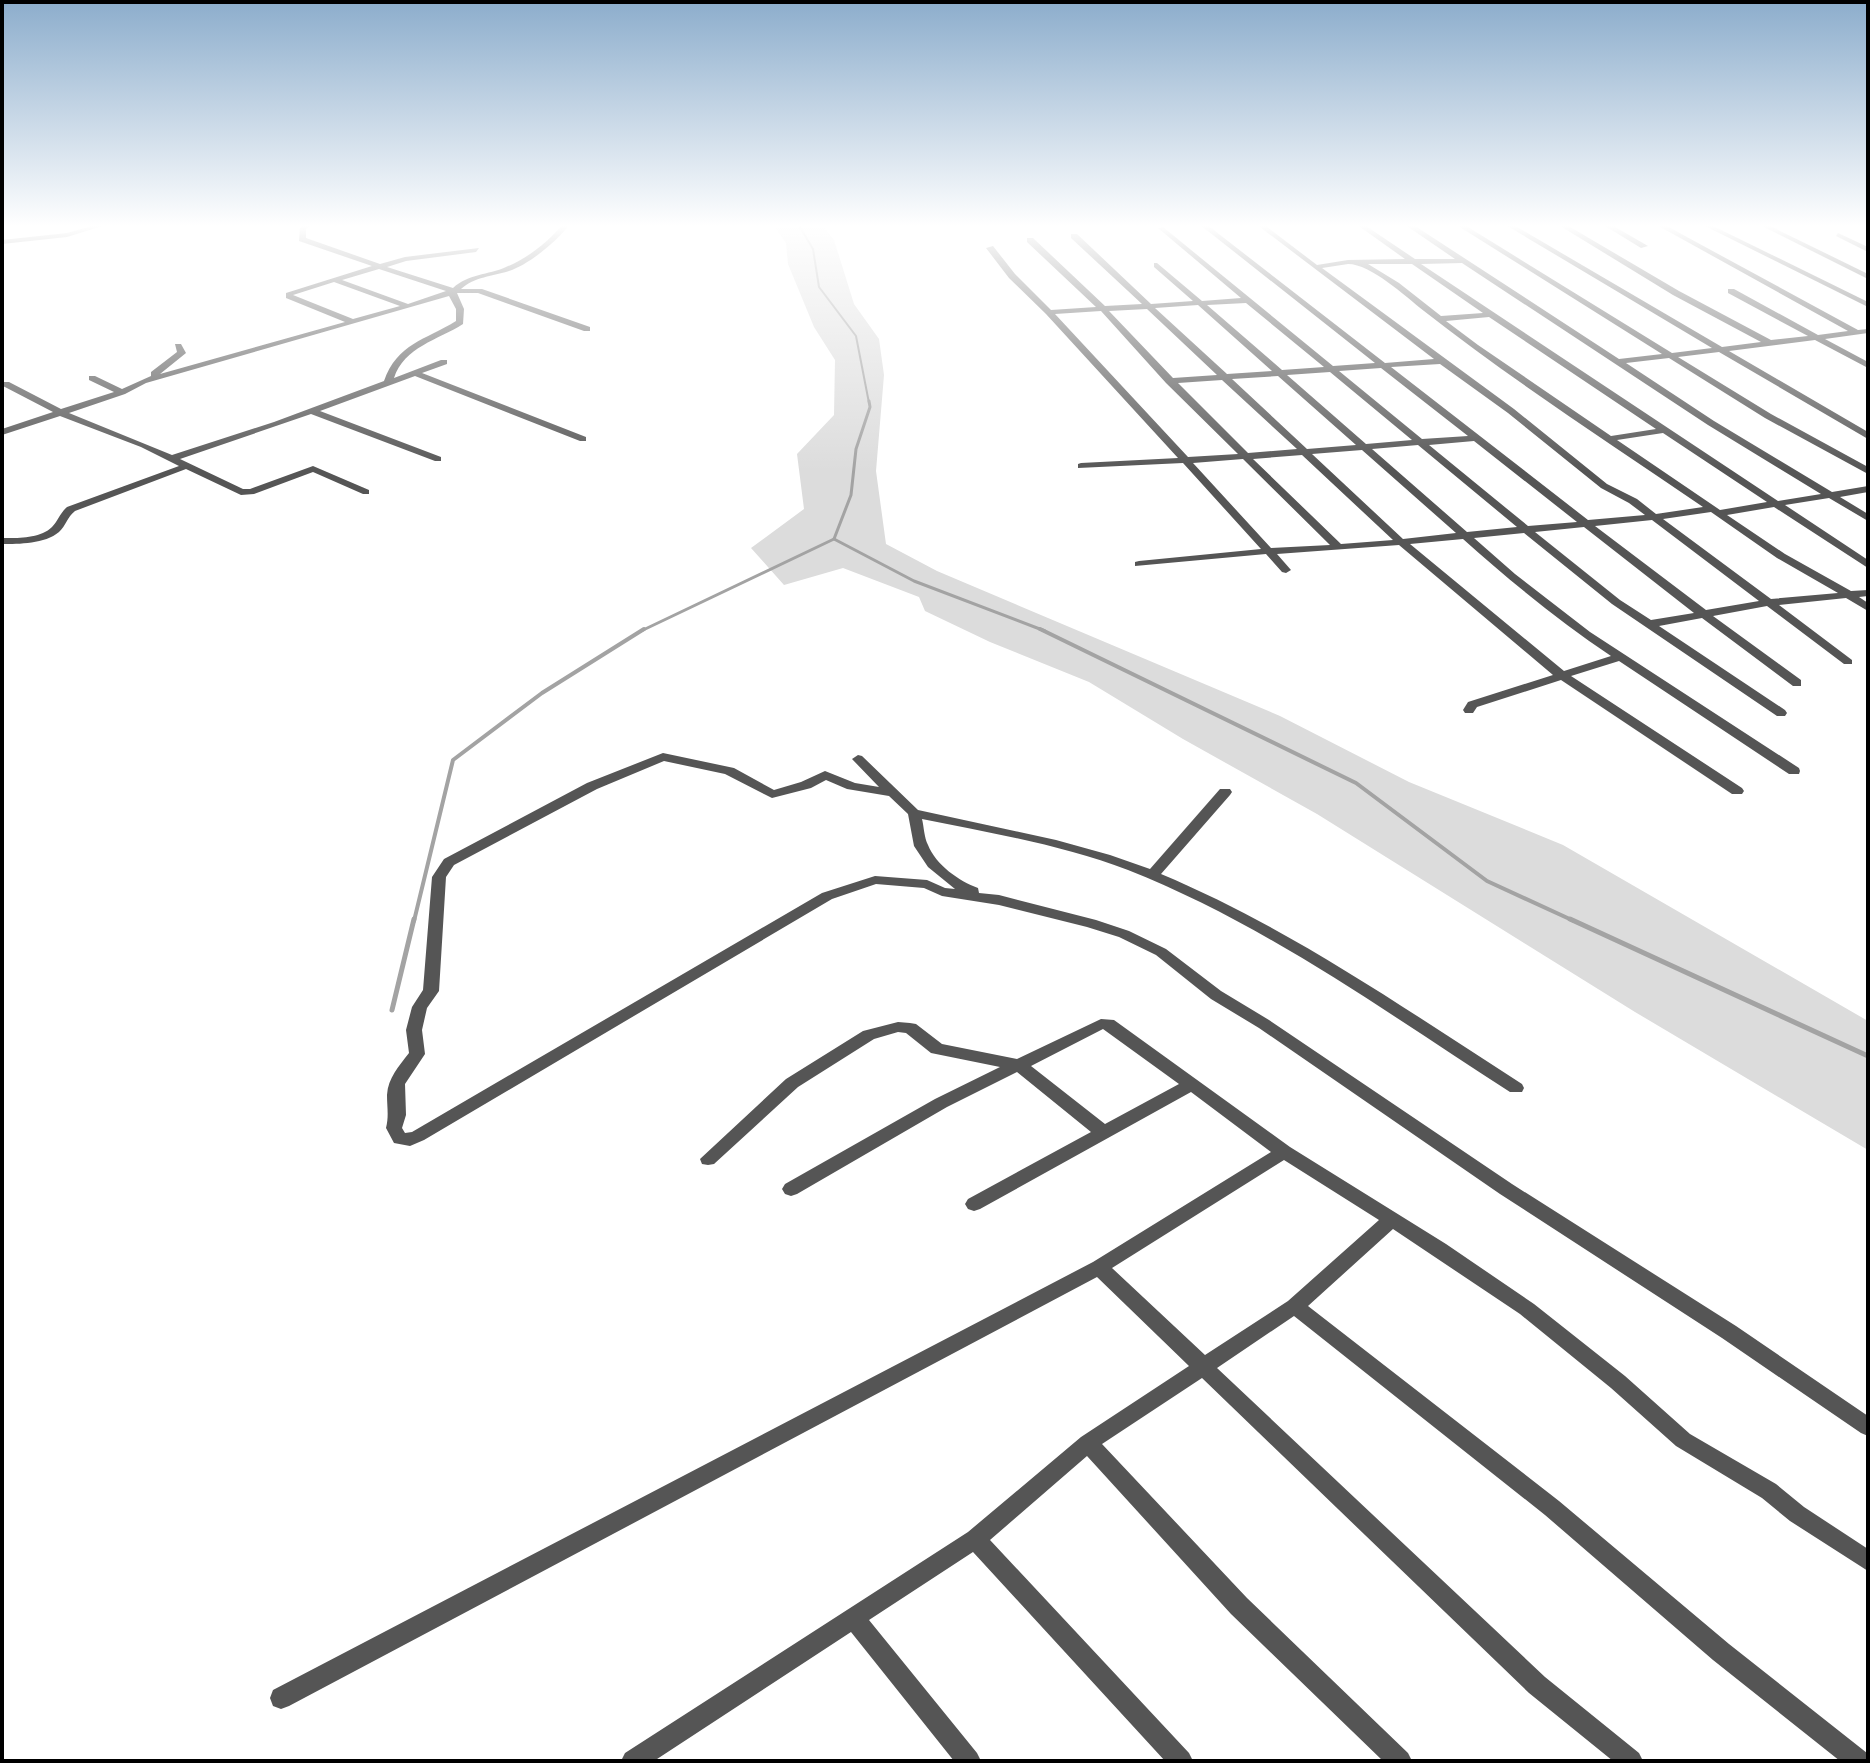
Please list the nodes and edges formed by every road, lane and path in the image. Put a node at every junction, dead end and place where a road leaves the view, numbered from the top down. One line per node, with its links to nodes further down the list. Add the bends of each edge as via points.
1 (316, 306): 25 (street)
2 (458, 306): 45 (street, via 460,322 398,359)
3 (522, 306): 26 (street)
4 (1043, 306): 22 (street)
5 (1100, 306): 21 (street)
6 (1159, 306): 20 (street)
7 (1204, 306): 40 (street)
8 (1258, 306): 38 (street)
9 (1309, 306): 37 (street)
10 (1368, 306): 33 (street)
11 (1421, 306): 24 (street)
12 (1481, 306): 23 (street)
13 (1531, 306): 35 (street)
14 (1590, 306): 32 (street)
15 (1645, 306): 31 (street)
16 (1700, 306): 29 (street)
17 (1758, 306): 28 (street)
18 (1813, 306): 27 (street)
19 (408, 307): 25 (street)
20 (1150, 307): 21 (street); 41 (street)
21 (1103, 309): 22 (street); 44 (street)
22 (1049, 312): 62 (street)
23 (1493, 314): 24 (street); 50 (street)
24 (1439, 319): 54 (street)
25 (353, 322): 43 (street)
26 (587, 329)
27 (1864, 333): 28 (street)
28 (1815, 338): 29 (street); 36 (street)
29 (1770, 344): 31 (street)
30 (178, 346): 43 (street, via 182,353)
31 (1718, 350): 32 (street); 52 (street)
32 (1668, 355): 35 (street); 65 (street)
33 (1440, 361): 37 (street); 71 (street, via 1604,486)
34 (444, 362): 39 (street)
35 (1617, 362): 68 (street)
36 (1868, 365)
37 (1386, 366): 38 (street); 53 (street)
38 (1333, 369): 40 (street); 56 (street)
39 (415, 373): 45 (street); 55 (street)
40 (1278, 373): 41 (street); 57 (street)
41 (1225, 377): 44 (street); 58 (street)
42 (92, 378): 47 (street)
43 (148, 379): 47 (street)
44 (1169, 381): 59 (street)
45 (388, 382): 48 (street)
46 (6, 384): 49 (street)
47 (122, 392): 49 (street)
48 (311, 411): 60 (street); 61 (street)
49 (59, 412): 51 (street); 60 (street)
50 (1666, 430): 54 (street); 69 (street)
51 (2, 432)
52 (1868, 436)
53 (1476, 438): 56 (street); 73 (street)
54 (1612, 438): 70 (street)
55 (583, 439)
56 (1419, 442): 57 (street); 74 (street)
57 (1363, 447): 58 (street); 75 (street)
58 (1305, 452): 59 (street); 77 (street)
59 (1245, 457): 62 (street); 78 (street)
60 (172, 458): 63 (street)
61 (438, 459)
62 (1184, 461): 64 (street); 79 (street)
63 (189, 465): 67 (street, via 246,493 313,469); 76 (street, via 71,509 58,528 46,534)
64 (1081, 466)
65 (1868, 471)
66 (1868, 489): 68 (street)
67 (366, 492)
68 (1830, 495): 69 (street); 72 (street)
69 (1774, 504): 70 (street); 81 (street)
70 (1717, 511): 71 (street); 84 (street, via 1781,556)
71 (1654, 517): 73 (street); 85 (street)
72 (1868, 518)
73 (1585, 522): 74 (street); 87 (street)
74 (1526, 529): 75 (street); 88 (street)
75 (1465, 536): 77 (street); 89 (street)
76 (2, 541)
77 (1401, 542): 78 (street); 91 (street)
78 (1337, 546): 79 (street)
79 (1268, 551): 80 (street); 82 (street)
80 (1139, 564)
81 (1868, 565)
82 (1286, 570)
83 (1868, 593): 84 (street)
84 (1851, 595): 85 (street); 86 (street)
85 (1766, 603): 87 (street); 90 (street)
86 (1868, 608)
87 (1706, 616): 88 (street); 92 (street)
88 (1649, 624): 94 (street)
89 (1619, 657): 91 (street); 96 (street)
90 (1848, 662)
91 (1561, 675): 93 (street); 97 (street)
92 (1797, 683)
93 (1469, 710)
94 (1781, 713)
95 (858, 759): 99 (street)
96 (1794, 771)
97 (1737, 791)
98 (1225, 792): 101 (street)
99 (893, 793): 100 (street); 102 (street, via 825,775 772,794 729,771 663,757 592,786 449,862 439,877 431,991 414,1030 417,1054 396,1089 400,1112 394,1128 400,1139 418,1136 844,890 875,880 927,884 942,892)
100 (914, 813): 101 (street, via 1082,851); 102 (street, via 924,851 957,885 1046,902)
101 (1152, 876): 105 (street, via 1292,945)
102 (1055, 913): 115 (street, via 1124,934 1161,952 1216,995)
103 (1019, 1065): 104 (street, via 1106,1023); 106 (street); 108 (street, via 937,1049 910,1028 879,1030 792,1083); 109 (street)
104 (1190, 1085): 106 (street); 107 (street)
105 (1516, 1088)
106 (1104, 1133): 110 (street)
107 (1284, 1152): 111 (street); 112 (street)
108 (708, 1159)
109 (791, 1189)
110 (974, 1204)
111 (1392, 1219): 113 (street); 118 (street, via 1527,1309 1683,1440 1769,1491)
112 (1099, 1267): 114 (street); 120 (street)
113 (1295, 1306): 114 (street); 126 (street, via 1552,1508)
114 (1205, 1365): 116 (street); 125 (street, via 1537,1685)
115 (1868, 1427)
116 (1088, 1443): 117 (street); 124 (street, via 1239,1606)
117 (975, 1539): 119 (street); 123 (street)
118 (1868, 1561)
119 (854, 1619): 121 (street); 122 (street)
120 (281, 1698)
121 (633, 1761)
122 (969, 1761)
123 (1181, 1761)
124 (1400, 1761)
125 (1631, 1761)
126 (1859, 1761)

